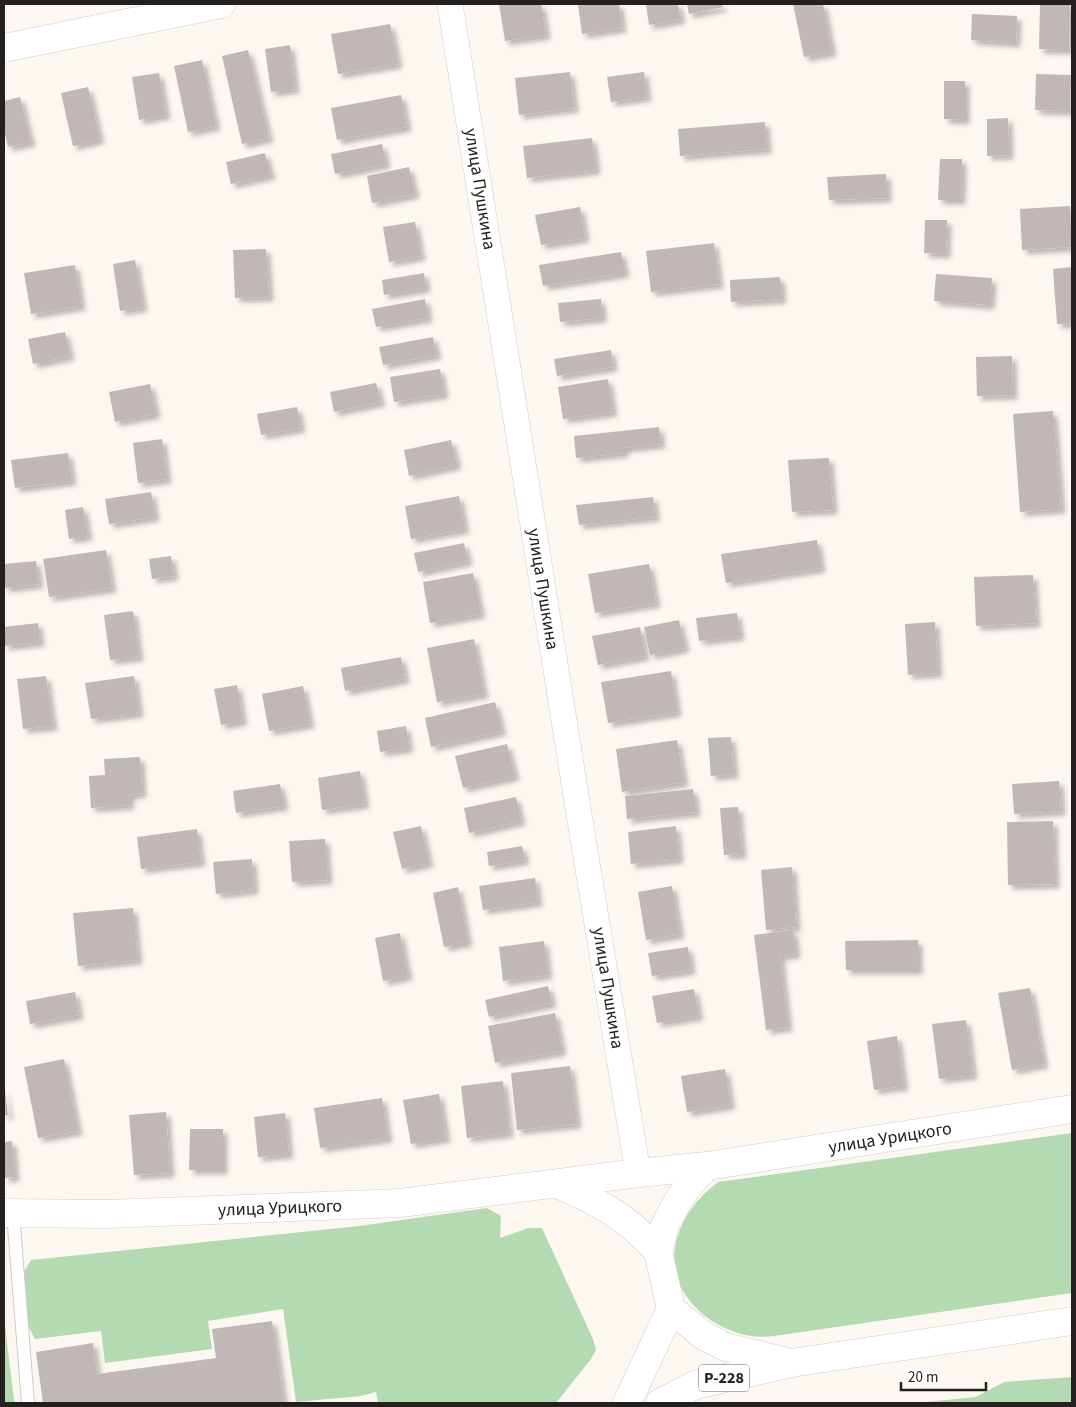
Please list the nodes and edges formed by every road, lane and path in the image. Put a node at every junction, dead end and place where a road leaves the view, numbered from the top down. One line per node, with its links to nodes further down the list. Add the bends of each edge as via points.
1 (221, 4): 3 (main road)
2 (450, 4): 6 (street, улица Пушкина)
3 (4, 48)
4 (1072, 1109): 5 (main road, улица Урицкого)
5 (707, 1166): 6 (main road, улица Урицкого); 9 (main road, via 678,1201 665,1225)
6 (638, 1173): 7 (main road, улица Урицкого)
7 (556, 1184): 8 (main road, улица Урицкого, via 350,1206 106,1214); 9 (main road, via 617,1214 640,1231)
8 (8, 1213): 13 (lane)
9 (658, 1251): 10 (main road)
10 (671, 1310): 12 (main road, via 704,1336 726,1347); 14 (main road)
11 (1072, 1321): 12 (main road)
12 (791, 1363): 15 (main road, Р-228, via 695,1385)
13 (28, 1403)
14 (627, 1403)
15 (660, 1403)

